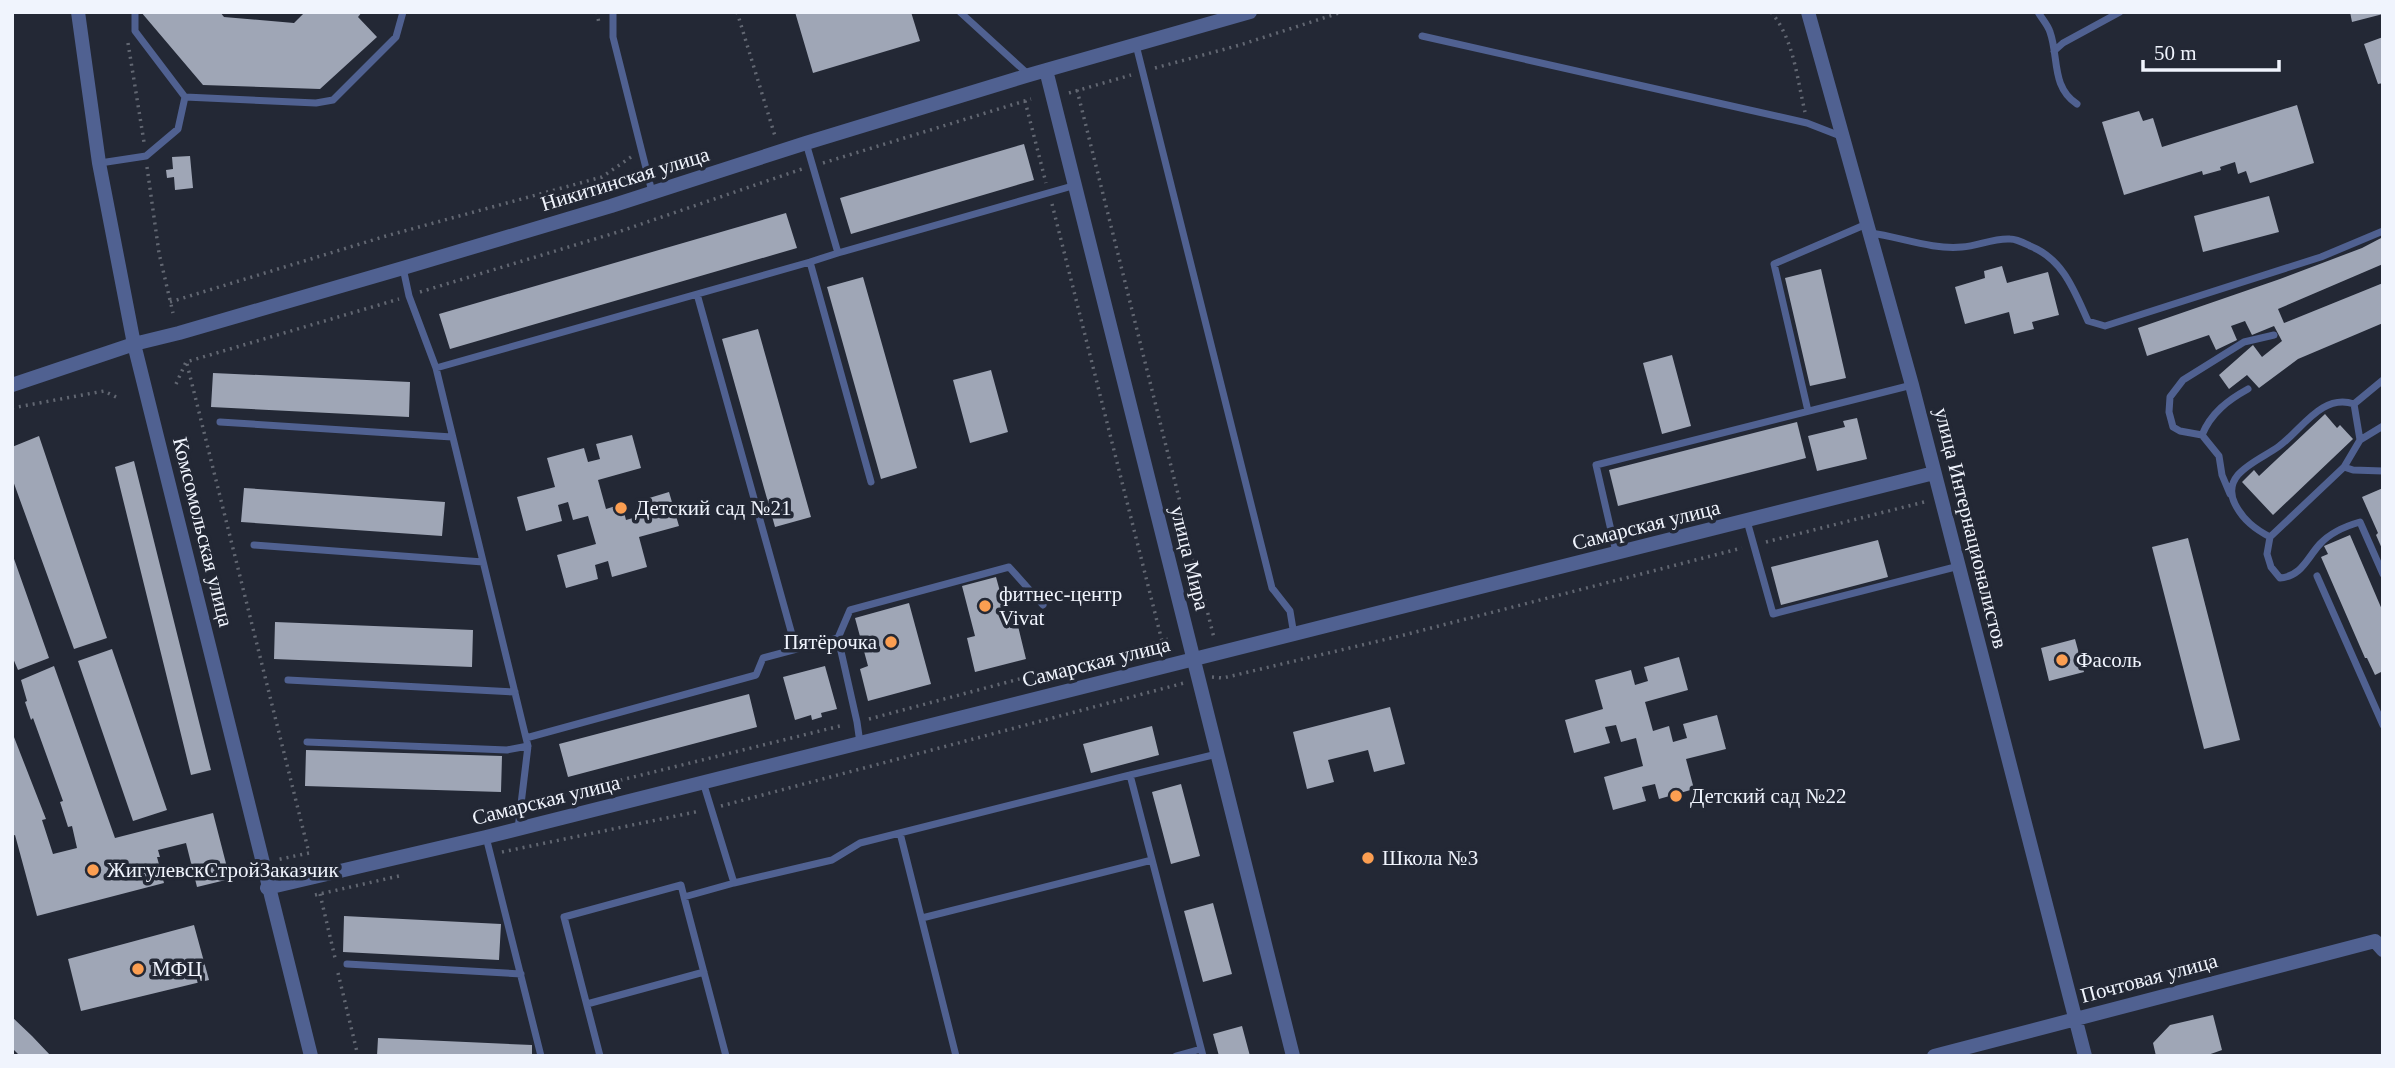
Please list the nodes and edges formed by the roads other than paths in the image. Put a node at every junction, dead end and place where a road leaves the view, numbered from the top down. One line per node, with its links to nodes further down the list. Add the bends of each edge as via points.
1 (78, 12): 19 (street, Комсомольская улица)
2 (135, 12): 15 (lane, via 135,31)
3 (403, 12): 15 (lane, via 396,37 333,100)
4 (614, 12): 21 (lane, via 612,37)
5 (960, 12): 14 (lane)
6 (1250, 12): 11 (street, Никитинская улица)
7 (1808, 12): 17 (street, улица Интернационалистов)
8 (2038, 12): 12 (lane, via 2050,31)
9 (2120, 12): 12 (lane)
10 (1422, 36): 17 (lane, via 1807,122)
11 (1136, 45): 13 (street, Никитинская улица); 56 (lane, via 1272,588 1290,611)
12 (2054, 51): 16 (lane, via 2056,75 2068,98)
13 (1046, 70): 14 (street, Никитинская улица); 20 (street, улица Мира)
14 (1029, 75): 18 (street, Никитинская улица)
15 (185, 97): 19 (lane, via 178,129 146,156)
16 (2077, 104)
17 (1844, 138): 22 (street, улица Интернационалистов)
18 (806, 143): 21 (street, Никитинская улица); 24 (lane)
19 (99, 163): 29 (street, Комсомольская улица)
20 (1077, 185): 24 (lane); 59 (street, улица Мира)
21 (652, 193): 26 (street, Никитинская улица)
22 (1870, 228): 23 (lane, via 1952,247 2013,238 2055,262 2069,279 2088,321 2105,326 2321,257); 33 (street, улица Интернационалистов); 36 (lane, via 1774,264)
23 (2383, 231)
24 (838, 253): 25 (lane)
25 (810, 262): 27 (lane); 45 (lane)
26 (403, 268): 29 (street, Никитинская улица); 30 (lane)
27 (696, 294): 30 (lane); 58 (lane)
28 (2274, 335): 39 (lane, via 2244,342 2183,380 2170,397 2173,427)
29 (134, 344): 32 (street, Никитинская улица); 74 (street, Комсомольская улица)
30 (436, 368): 40 (lane)
31 (2383, 380): 35 (lane)
32 (12, 385)
33 (1912, 385): 36 (lane); 44 (street, улица Интернационалистов)
34 (2248, 389): 39 (lane, via 2223,405)
35 (2354, 404): 41 (lane); 46 (lane, via 2331,404 2316,411 2280,445 2249,464 2232,482)
36 (1808, 411): 50 (lane, via 1596,465)
37 (220, 422): 40 (lane)
38 (2383, 426): 41 (lane)
39 (2202, 435): 46 (lane, via 2219,456)
40 (452, 437): 51 (lane)
41 (2360, 440): 42 (lane)
42 (2344, 467): 43 (lane); 48 (lane)
43 (2383, 471)
44 (1934, 473): 47 (street, Самарская улица); 52 (street, улица Интернационалистов)
45 (870, 482)
46 (2230, 494): 48 (lane, via 2239,512)
47 (1747, 520): 50 (street, Самарская улица); 52 (lane, via 1773,614)
48 (2270, 537): 53 (lane, via 2267,554 2271,567 2280,578 2290,577 2322,542 2360,523)
49 (254, 545): 51 (lane)
50 (1617, 555): 56 (street, Самарская улица)
51 (483, 562): 61 (lane)
52 (1960, 566): 82 (street, улица Интернационалистов)
53 (2383, 574)
54 (2317, 576): 62 (lane)
55 (1043, 605): 57 (lane, via 1009,567 850,610)
56 (1294, 635): 59 (street, Самарская улица)
57 (838, 638): 58 (lane); 65 (lane)
58 (796, 649): 64 (lane, via 763,658 756,675)
59 (1194, 660): 65 (street, Самарская улица); 66 (street, улица Мира)
60 (288, 680): 61 (lane)
61 (515, 692): 64 (lane)
62 (2383, 725)
63 (307, 742): 64 (lane, via 507,750)
64 (527, 742): 69 (lane)
65 (860, 743): 68 (street, Самарская улица)
66 (1217, 754): 67 (lane); 90 (street, улица Мира)
67 (1130, 775): 70 (lane); 72 (lane)
68 (703, 782): 69 (street, Самарская улица); 73 (lane)
69 (518, 829): 71 (street, Самарская улица)
70 (900, 833): 73 (lane, via 860,843 832,860); 76 (lane)
71 (486, 838): 74 (street, Самарская улица); 80 (lane)
72 (1152, 860): 76 (lane); 83 (lane)
73 (734, 883): 75 (lane)
74 (267, 888): 84 (street, Комсомольская улица)
75 (684, 897): 79 (lane); 81 (lane, via 681,885 564,917)
76 (922, 918): 88 (lane)
77 (2380, 942): 82 (street, Почтовая улица)
78 (347, 964): 80 (lane)
79 (704, 972): 81 (lane); 87 (lane)
80 (521, 974): 85 (lane)
81 (587, 1004): 86 (lane)
82 (2076, 1019): 91 (street, Почтовая улица); 92 (street, улица Интернационалистов)
83 (1202, 1053): 89 (lane)
84 (311, 1056)
85 (541, 1056)
86 (600, 1056)
87 (726, 1056)
88 (956, 1056)
89 (1176, 1056)
90 (1293, 1056)
91 (1934, 1056)
92 (2085, 1056)

